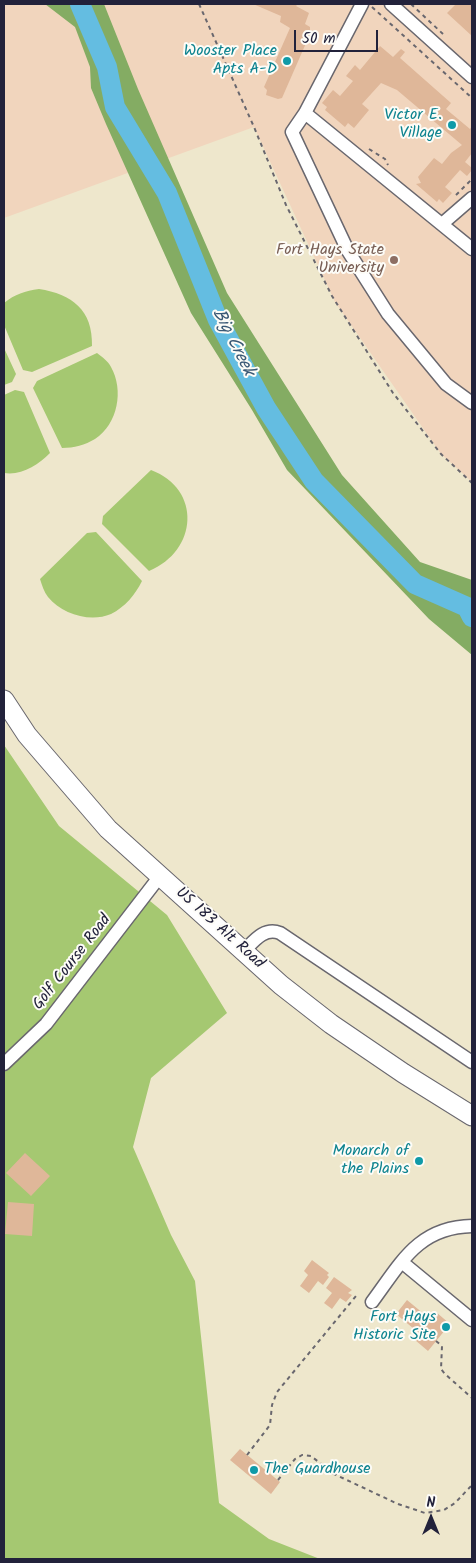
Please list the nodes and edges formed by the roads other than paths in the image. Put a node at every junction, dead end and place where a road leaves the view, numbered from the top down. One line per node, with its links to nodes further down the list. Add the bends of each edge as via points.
1 (362, 4): 4 (street)
2 (391, 4): 3 (street)
3 (472, 77)
4 (305, 113): 6 (street); 8 (street, via 292,132 348,251 388,314 446,384)
5 (472, 198): 6 (street)
6 (442, 224): 7 (street)
7 (472, 249)
8 (472, 403)
9 (4, 700): 10 (highway, US 183 Alt Road, via 27,735 108,829)
10 (160, 876): 11 (highway, US 183 Alt Road); 12 (street, Golf Course Road, via 46,1024)
11 (244, 951): 13 (street, via 267,932 280,933); 14 (highway, US 183 Alt Road, via 281,985 332,1024)
12 (4, 1062)
13 (472, 1062)
14 (472, 1116)
15 (472, 1226): 16 (street, via 434,1234 418,1244)
16 (403, 1262): 17 (street); 18 (street)
17 (372, 1302)
18 (472, 1320)

